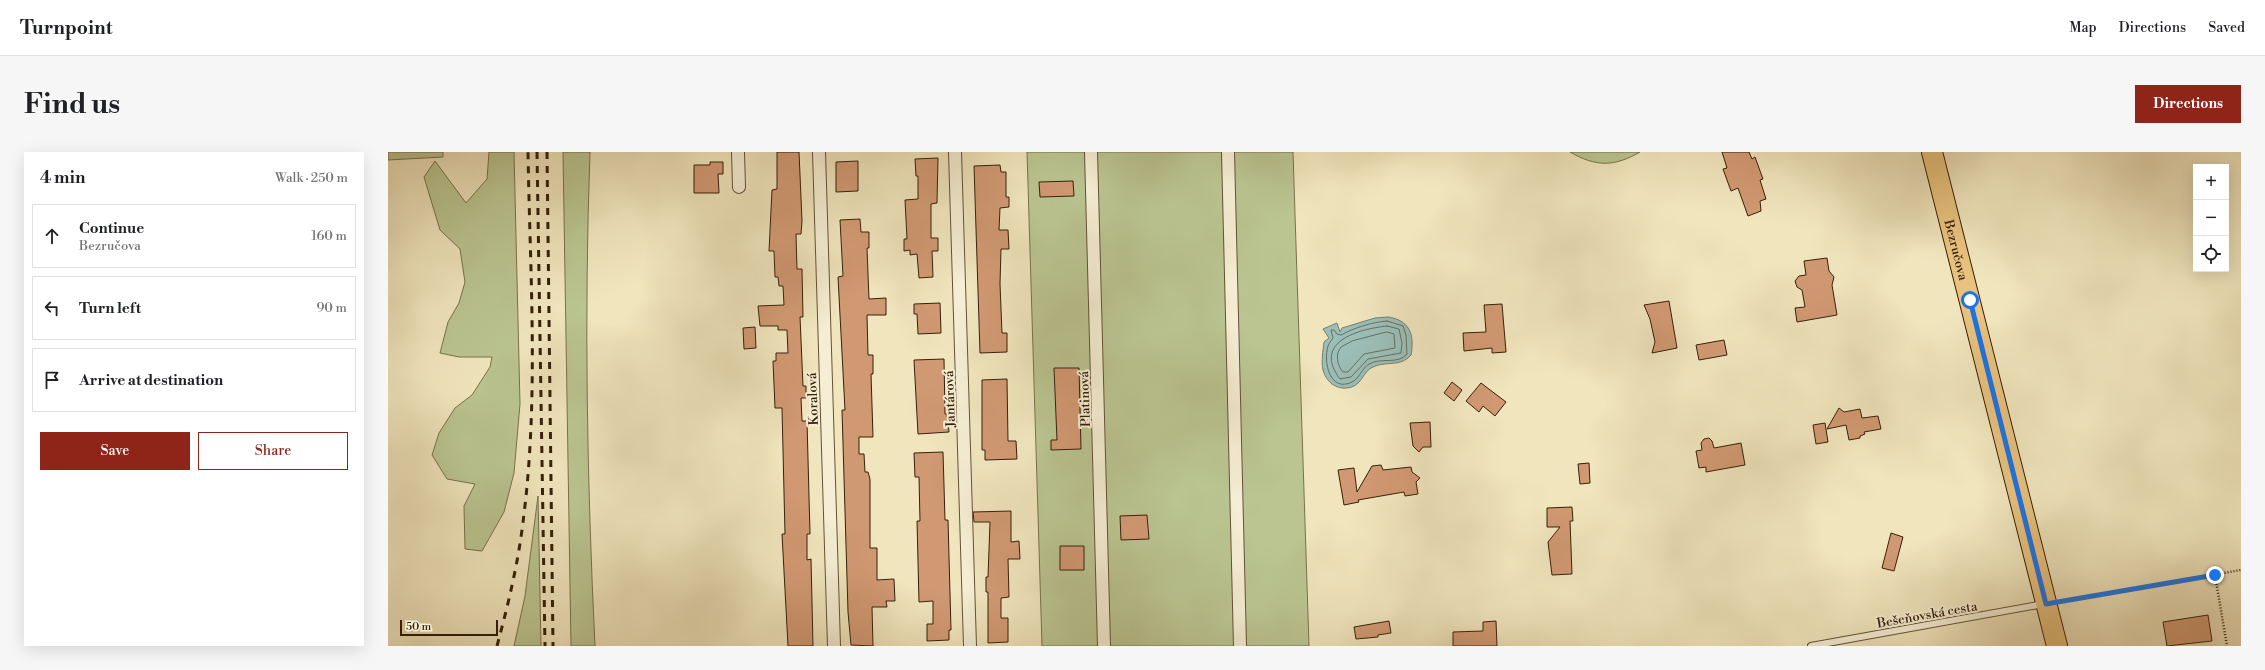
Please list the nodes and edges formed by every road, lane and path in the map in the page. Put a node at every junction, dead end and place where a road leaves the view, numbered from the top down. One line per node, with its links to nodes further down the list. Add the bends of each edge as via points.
1 (738, 152): 7 (street)
2 (819, 152): 11 (street, Koralová)
3 (955, 152): 12 (street, Jantárová)
4 (1091, 152): 13 (street, Platinová)
5 (1228, 152): 14 (street)
6 (1932, 152): 10 (main road, Bezručova)
7 (739, 187)
8 (2241, 570): 9 (path)
9 (2215, 575): 10 (path); 17 (path)
10 (2046, 604): 15 (lane, Bešeňovská cesta); 16 (main road, Bezručova)
11 (834, 646)
12 (970, 646)
13 (1104, 646)
14 (1240, 646)
15 (1812, 646)
16 (2057, 646)
17 (2227, 646)

